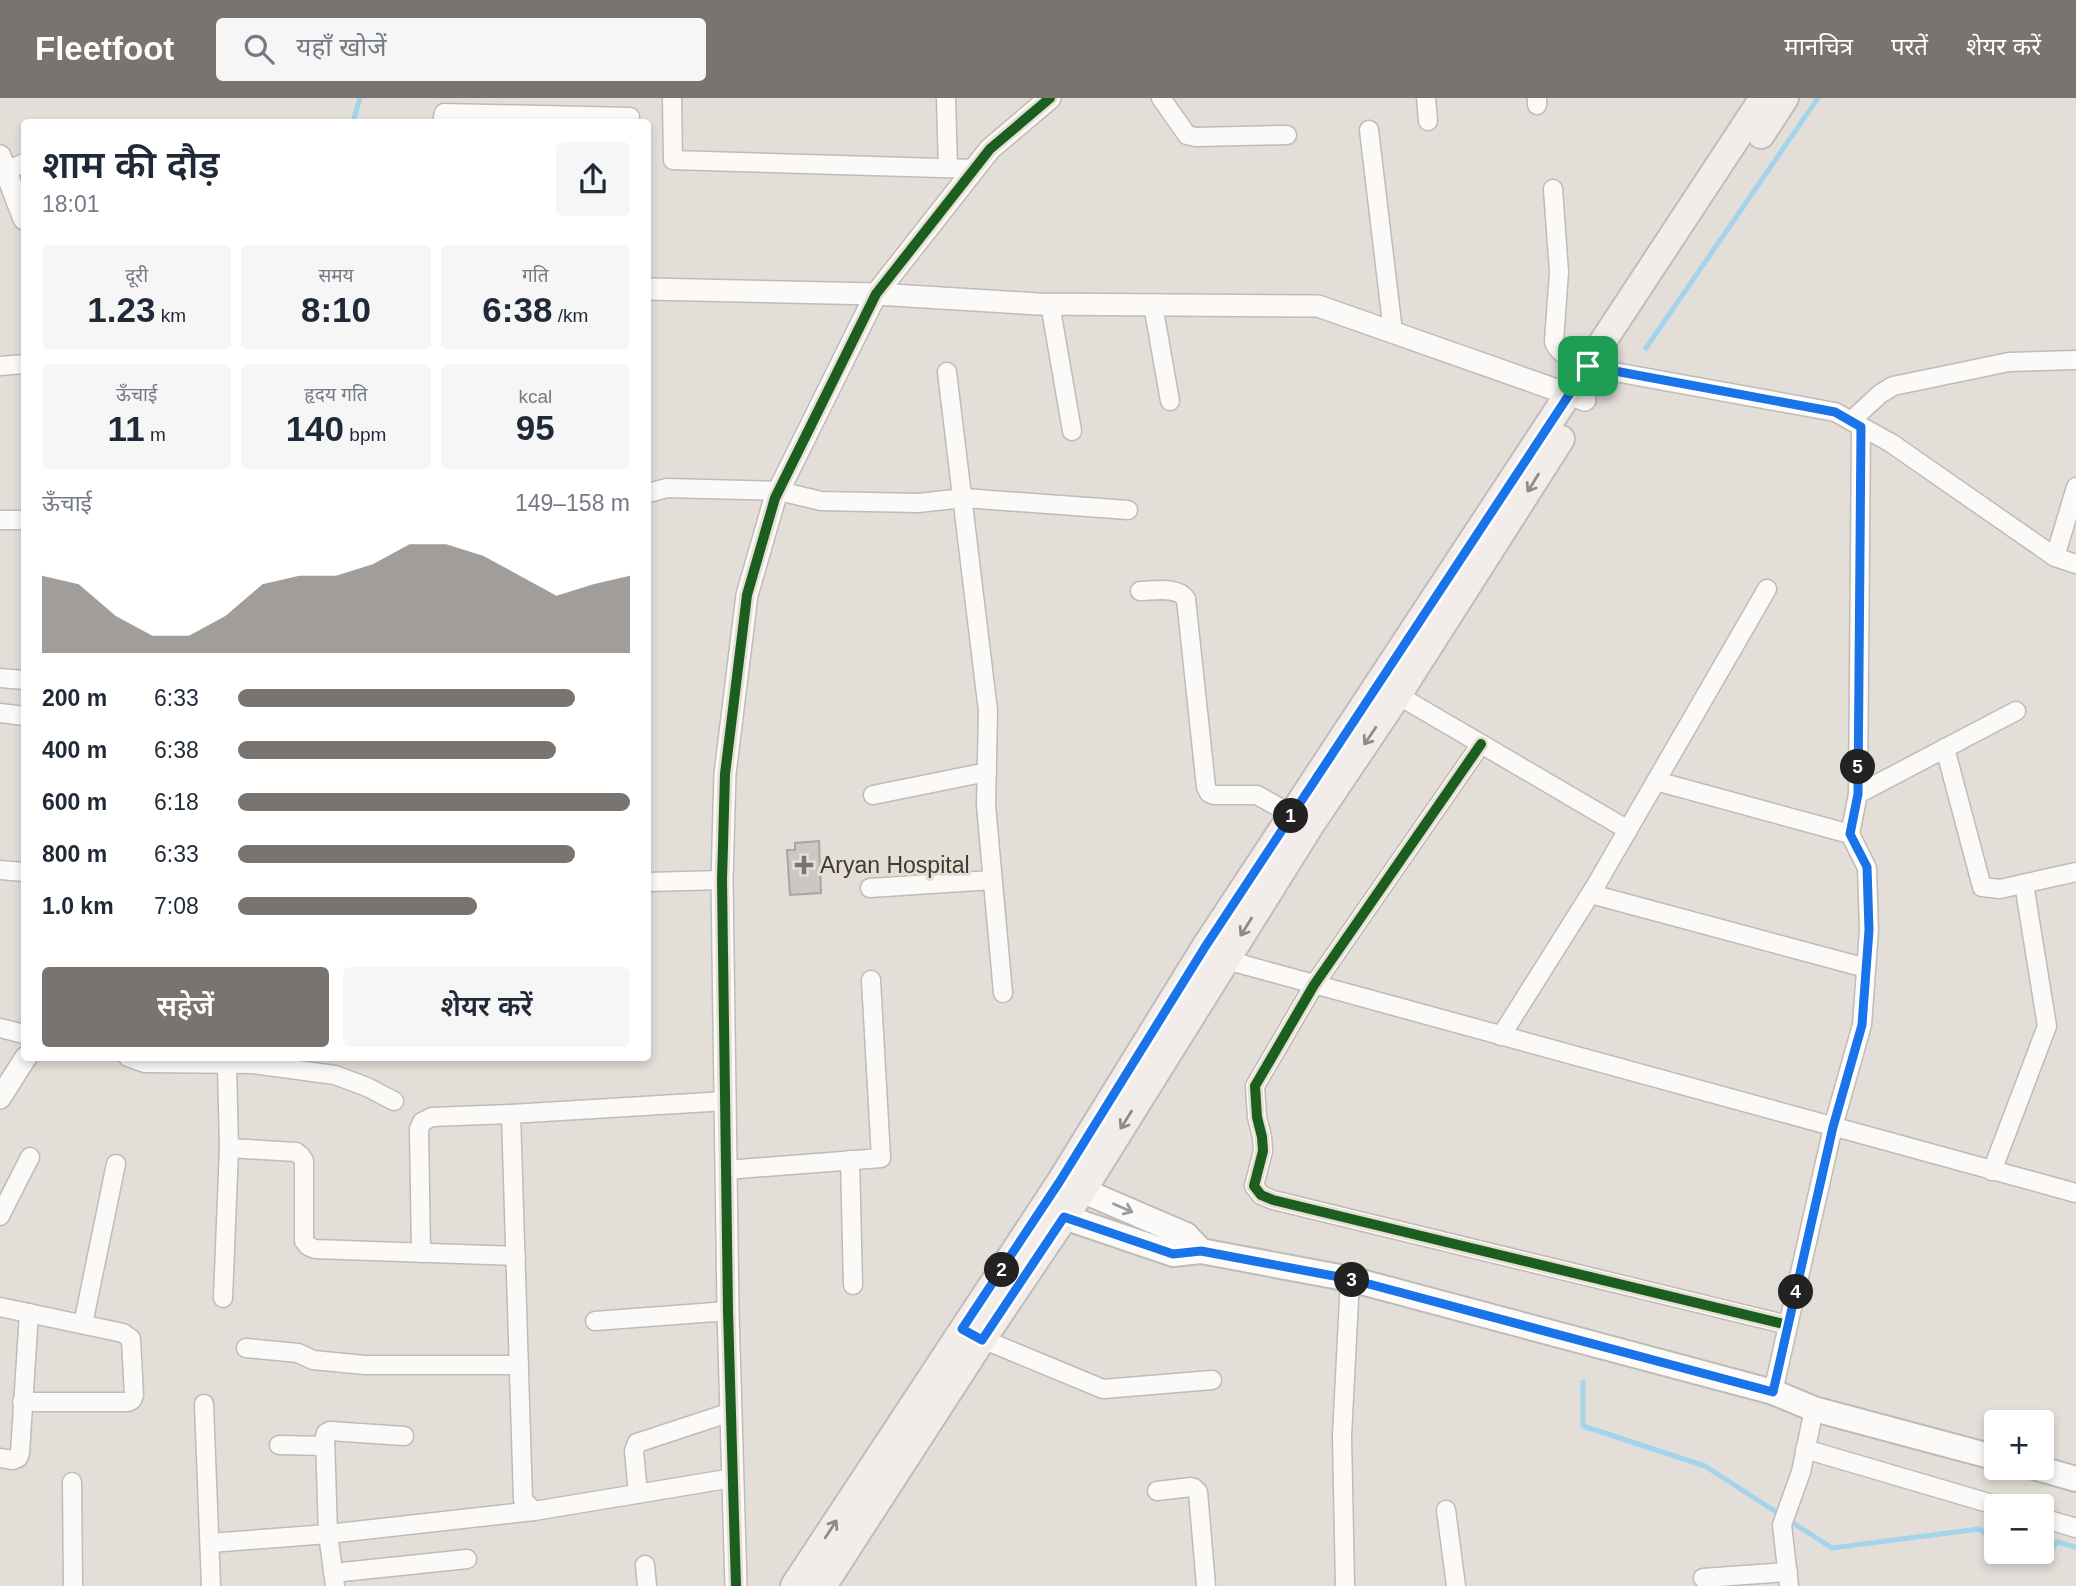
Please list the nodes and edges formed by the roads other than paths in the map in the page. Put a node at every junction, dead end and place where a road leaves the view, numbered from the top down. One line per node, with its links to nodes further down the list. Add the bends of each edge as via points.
1 (672, 98): 14 (street, via 673,160)
2 (946, 98): 14 (street)
3 (1049, 98): 15 (street, via 990,149)
4 (1161, 98): 12 (street, via 1186,135)
5 (1426, 98): 10 (street)
6 (1763, 98): 26 (main road)
7 (1785, 98): 26 (main road)
8 (630, 117): 9 (street, via 444,113)
9 (443, 119)
10 (1428, 121)
11 (1369, 130): 22 (street)
12 (1287, 135)
13 (10, 163): 17 (street)
14 (948, 168): 15 (street)
15 (975, 169): 19 (street)
16 (1553, 189): 26 (street, via 1559,272 1555,347)
17 (21, 207)
18 (651, 289): 19 (street)
19 (876, 294): 20 (street); 33 (street)
20 (1050, 304): 21 (street); 31 (street)
21 (1153, 305): 22 (street, via 1318,306); 29 (street)
22 (1394, 332): 28 (street)
23 (2076, 359): 30 (street, via 2016,361 1893,386 1880,394)
24 (21, 364): 25 (street)
25 (0, 366)
26 (1596, 368): 28 (main road); 30 (street, via 1835,412)
27 (947, 372): 35 (street)
28 (1577, 397): 45 (main road, via 1479,530)
29 (1170, 401)
30 (1856, 424): 39 (street, via 1891,443); 54 (street)
31 (1073, 431)
32 (2076, 487): 39 (street)
33 (779, 491): 34 (street, via 667,488); 35 (street, via 821,501); 61 (street, via 747,595 725,774)
34 (651, 492)
35 (964, 499): 36 (street); 51 (street, via 988,711)
36 (1128, 509)
37 (0, 520): 38 (street)
38 (21, 520)
39 (2055, 557): 40 (street)
40 (2076, 564)
41 (1767, 589): 52 (street)
42 (1140, 591): 55 (street, via 1177,591 1186,599 1209,793 1257,795)
43 (0, 678): 44 (street)
44 (21, 680)
45 (1389, 690): 49 (street); 55 (main road)
46 (2016, 711): 50 (street)
47 (0, 713): 48 (street)
48 (21, 716)
49 (1481, 744): 56 (street); 70 (street)
50 (1945, 748): 54 (street); 64 (street, via 1982,887)
51 (987, 772): 53 (street); 62 (street)
52 (1656, 781): 56 (street); 57 (street)
53 (873, 794)
54 (1858, 794): 57 (street)
55 (1301, 820): 67 (main road)
56 (1628, 830): 66 (street)
57 (1850, 834): 68 (street, via 1867,867)
58 (0, 870): 59 (street)
59 (21, 872)
60 (2076, 872): 64 (street)
61 (722, 880): 63 (street); 83 (street)
62 (992, 880): 65 (street); 71 (street)
63 (651, 882)
64 (2024, 884): 91 (street, via 2047,1026)
65 (870, 888)
66 (1591, 894): 68 (street); 74 (street)
67 (1214, 956): 70 (street); 92 (main road)
68 (1867, 968): 85 (street, via 1862,1025)
69 (871, 980): 88 (street, via 881,1158)
70 (1314, 985): 74 (street); 107 (street, via 1255,1086 1263,1151 1254,1186 1261,1195)
71 (1003, 993)
72 (0, 1028): 73 (street)
73 (21, 1033)
74 (1501, 1036): 85 (street)
75 (23, 1061): 81 (street)
76 (139, 1061): 77 (street)
77 (174, 1061)
78 (198, 1061): 80 (street)
79 (253, 1061): 80 (street); 82 (street, via 335,1074)
80 (228, 1064): 86 (street)
81 (0, 1098)
82 (394, 1101)
83 (726, 1101): 84 (street); 90 (street)
84 (511, 1114): 97 (street, via 432,1117 422,1122); 98 (street)
85 (1833, 1127): 91 (street); 107 (street)
86 (229, 1148): 97 (street, via 301,1156 304,1241 308,1247); 101 (street)
87 (30, 1157): 95 (street)
88 (850, 1160): 90 (street); 100 (street)
89 (116, 1164): 106 (street)
90 (726, 1171): 103 (street)
91 (1992, 1171): 93 (street)
92 (1071, 1186): 94 (main road); 96 (main road, one-way to 96, via 1186,1235)
93 (2076, 1193)
94 (1054, 1212): 96 (main road, via 1173,1254); 108 (main road)
95 (0, 1216)
96 (1201, 1251): 99 (main road)
97 (421, 1253): 98 (street)
98 (516, 1256): 110 (street)
99 (1350, 1279): 112 (main road); 148 (street, via 1342,1436)
100 (853, 1286)
101 (223, 1298)
102 (0, 1307): 104 (street)
103 (728, 1311): 105 (street); 116 (street)
104 (29, 1313): 106 (street); 113 (street)
105 (595, 1321)
106 (83, 1325): 113 (street, via 131,1339 132,1400)
107 (1788, 1325): 112 (street)
108 (972, 1335): 111 (street, via 1104,1389); 145 (main road, one-way to 108); 146 (main road)
109 (247, 1348): 110 (street, via 365,1365)
110 (519, 1365): 131 (street, via 523,1500)
111 (1212, 1380)
112 (1773, 1392): 115 (main road)
113 (22, 1402): 122 (street, via 20,1453 13,1460)
114 (204, 1404): 135 (street)
115 (1814, 1409): 120 (street); 121 (main road)
116 (731, 1412): 124 (street); 128 (street, via 637,1443)
117 (404, 1436): 119 (street, via 330,1431)
118 (279, 1445): 119 (street)
119 (326, 1446): 134 (street)
120 (1805, 1449): 129 (street); 139 (street, via 1785,1518)
121 (1984, 1455)
122 (0, 1458)
123 (2054, 1473): 125 (main road)
124 (733, 1478): 128 (street); 144 (street)
125 (2076, 1479)
126 (72, 1482): 141 (street)
127 (1157, 1491): 147 (street, via 1191,1487 1198,1492)
128 (638, 1494): 131 (street)
129 (1984, 1502)
130 (1446, 1510): 149 (street)
131 (534, 1511): 134 (street)
132 (2054, 1522): 133 (street)
133 (2076, 1528)
134 (328, 1534): 135 (street); 140 (street)
135 (210, 1543): 142 (street)
136 (467, 1559): 140 (street)
137 (645, 1565): 143 (street)
138 (1703, 1578): 139 (street)
139 (1788, 1579)
140 (334, 1580)
141 (73, 1586)
142 (212, 1586)
143 (647, 1586)
144 (736, 1586)
145 (794, 1586)
146 (823, 1586)
147 (1206, 1586)
148 (1345, 1586)
149 (1456, 1586)

